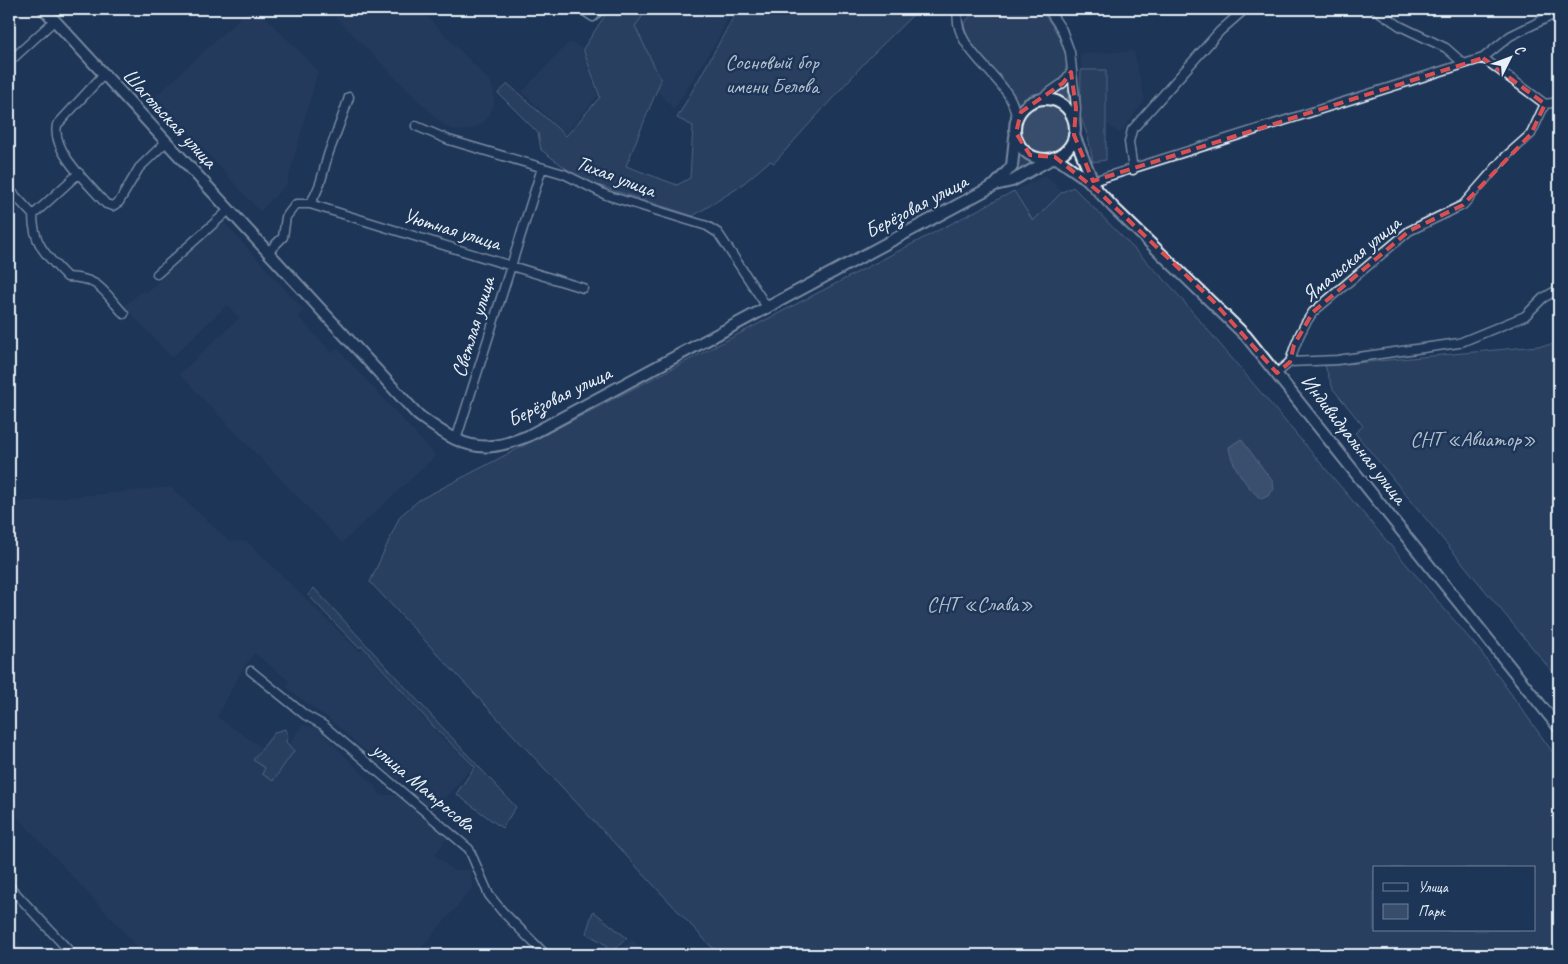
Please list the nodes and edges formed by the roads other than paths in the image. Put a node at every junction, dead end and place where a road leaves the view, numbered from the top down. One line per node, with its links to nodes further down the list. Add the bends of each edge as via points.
1 (44, 9): 9 (main road, Шагольская улица)
2 (581, 9): 3 (street, via 592,17)
3 (601, 9)
4 (958, 9): 19 (street, via 962,37 1010,97)
5 (1048, 9): 13 (street, via 1062,30 1073,64)
6 (1245, 9): 26 (street, via 1220,31 1132,130 1129,142)
7 (1376, 9): 12 (street, via 1400,26 1446,48)
8 (1559, 12): 10 (street, via 1510,36)
9 (55, 20): 11 (street); 14 (main road, Шагольская улица)
10 (1483, 58): 12 (street); 18 (street)
11 (9, 62)
12 (1464, 64): 26 (street)
13 (1071, 72): 16 (street, via 1063,83); 21 (street, via 1075,92)
14 (104, 74): 23 (main road, Шагольская улица); 27 (street, via 55,131 59,146)
15 (348, 97): 32 (street, via 328,154 321,186)
16 (1037, 101): 19 (main road, via 1021,112); 21 (main road, via 1061,104 1068,110)
17 (1559, 102): 18 (street)
18 (1546, 104): 42 (street, Ямальская улица, via 1531,134 1505,157 1463,205 1409,231 1313,312 1294,345)
19 (1017, 120): 22 (main road)
20 (416, 126): 25 (street, Тихая улица, via 449,140)
21 (1074, 130): 24 (main road, via 1068,149); 28 (main road, Индивидуальная улица)
22 (1016, 134): 24 (main road, via 1018,142 1030,155 1046,159); 29 (main road, Берёзовая улица, via 1012,166)
23 (166, 142): 27 (street, via 139,168 119,202 113,206 106,204); 33 (main road, Шагольская улица)
24 (1055, 157): 29 (main road, Берёзовая улица, via 1012,181); 31 (main road, Индивидуальная улица, via 1088,180)
25 (542, 168): 36 (street, Светлая улица); 40 (street, Тихая улица, via 564,174 606,195 707,226 718,233)
26 (1132, 170): 28 (street)
27 (79, 173): 34 (street)
28 (1093, 181): 31 (main road, Индивидуальная улица)
29 (995, 185): 40 (main road, Берёзовая улица)
30 (9, 189): 34 (street)
31 (1099, 192): 43 (main road, Индивидуальная улица, via 1213,301)
32 (310, 204): 35 (street, via 296,204 286,217 283,237); 36 (street, Уютная улица)
33 (229, 210): 35 (main road, Шагольская улица); 37 (street)
34 (33, 215): 41 (street, via 38,245 57,267 67,277 94,281)
35 (268, 252): 44 (main road, Берёзовая улица, via 418,415)
36 (511, 265): 38 (street, Уютная улица); 44 (street, Светлая улица)
37 (157, 274)
38 (583, 288)
39 (1559, 289): 42 (street, via 1543,298 1525,316 1460,343 1337,360)
40 (767, 307): 44 (main road, Берёзовая улица, via 528,436 493,446 475,446)
41 (124, 314)
42 (1290, 362): 43 (street)
43 (1277, 373): 46 (main road, Индивидуальная улица)
44 (456, 440)
45 (251, 672): 49 (street, улица Матросова, via 305,715 323,725 469,849 489,895)
46 (1559, 728)
47 (9, 886): 48 (street)
48 (73, 955)
49 (546, 955)

